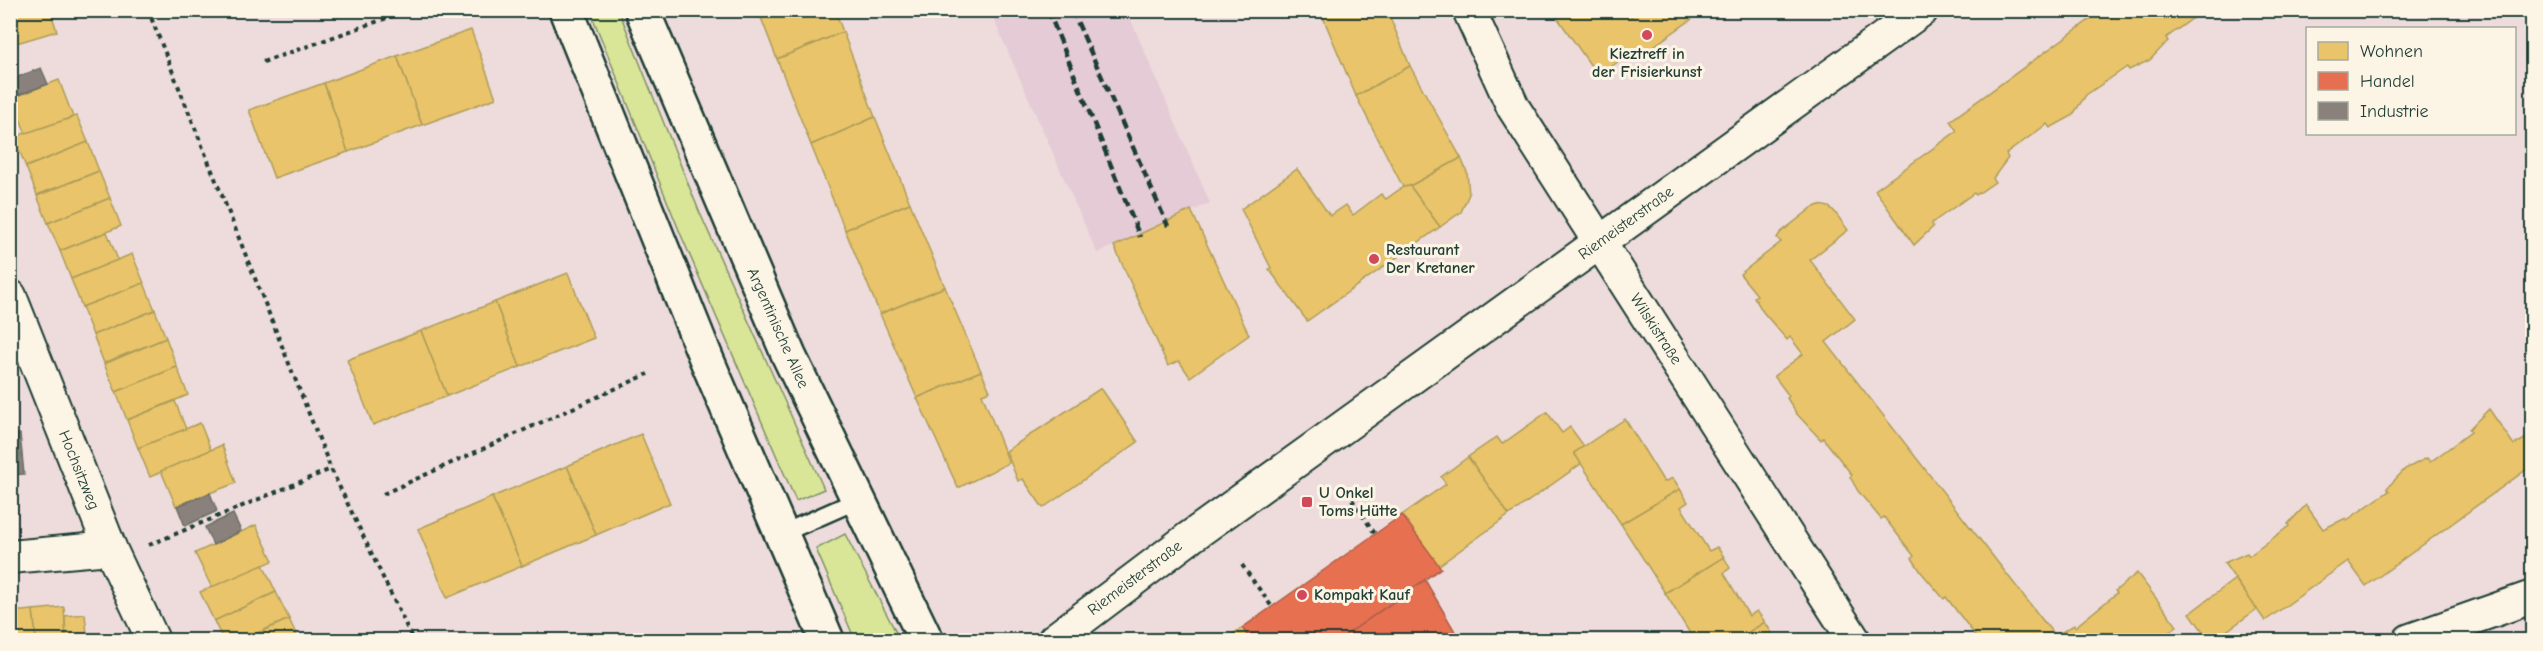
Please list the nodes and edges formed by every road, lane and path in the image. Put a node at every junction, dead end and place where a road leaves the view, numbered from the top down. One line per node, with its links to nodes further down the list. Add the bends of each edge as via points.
1 (148, 10): 11 (path)
2 (410, 10): 7 (path)
3 (566, 10): 15 (main road)
4 (642, 10): 14 (main road, Argentinische Allee, via 789,356)
5 (1469, 10): 8 (street, Wilskistraße, via 1513,107)
6 (1922, 10): 8 (street, Riemeisterstraße)
7 (263, 62)
8 (1601, 242): 27 (street, Riemeisterstraße, bridge, via 1189,538); 28 (street, Wilskistraße)
9 (10, 296): 17 (street, Hochsitzweg)
10 (648, 374): 13 (path)
11 (331, 469): 18 (path); 24 (path)
12 (1347, 492): 16 (path)
13 (383, 494)
14 (858, 500): 15 (lane); 26 (main road, Argentinische Allee)
15 (781, 534): 25 (main road)
16 (1375, 534)
17 (110, 548): 19 (street); 23 (street, Hochsitzweg)
18 (142, 548)
19 (10, 557)
20 (1242, 565): 22 (path)
21 (2532, 597): 29 (street)
22 (1272, 607)
23 (153, 640)
24 (413, 640)
25 (827, 640)
26 (926, 640)
27 (1054, 640)
28 (1854, 640)
29 (2410, 640)

